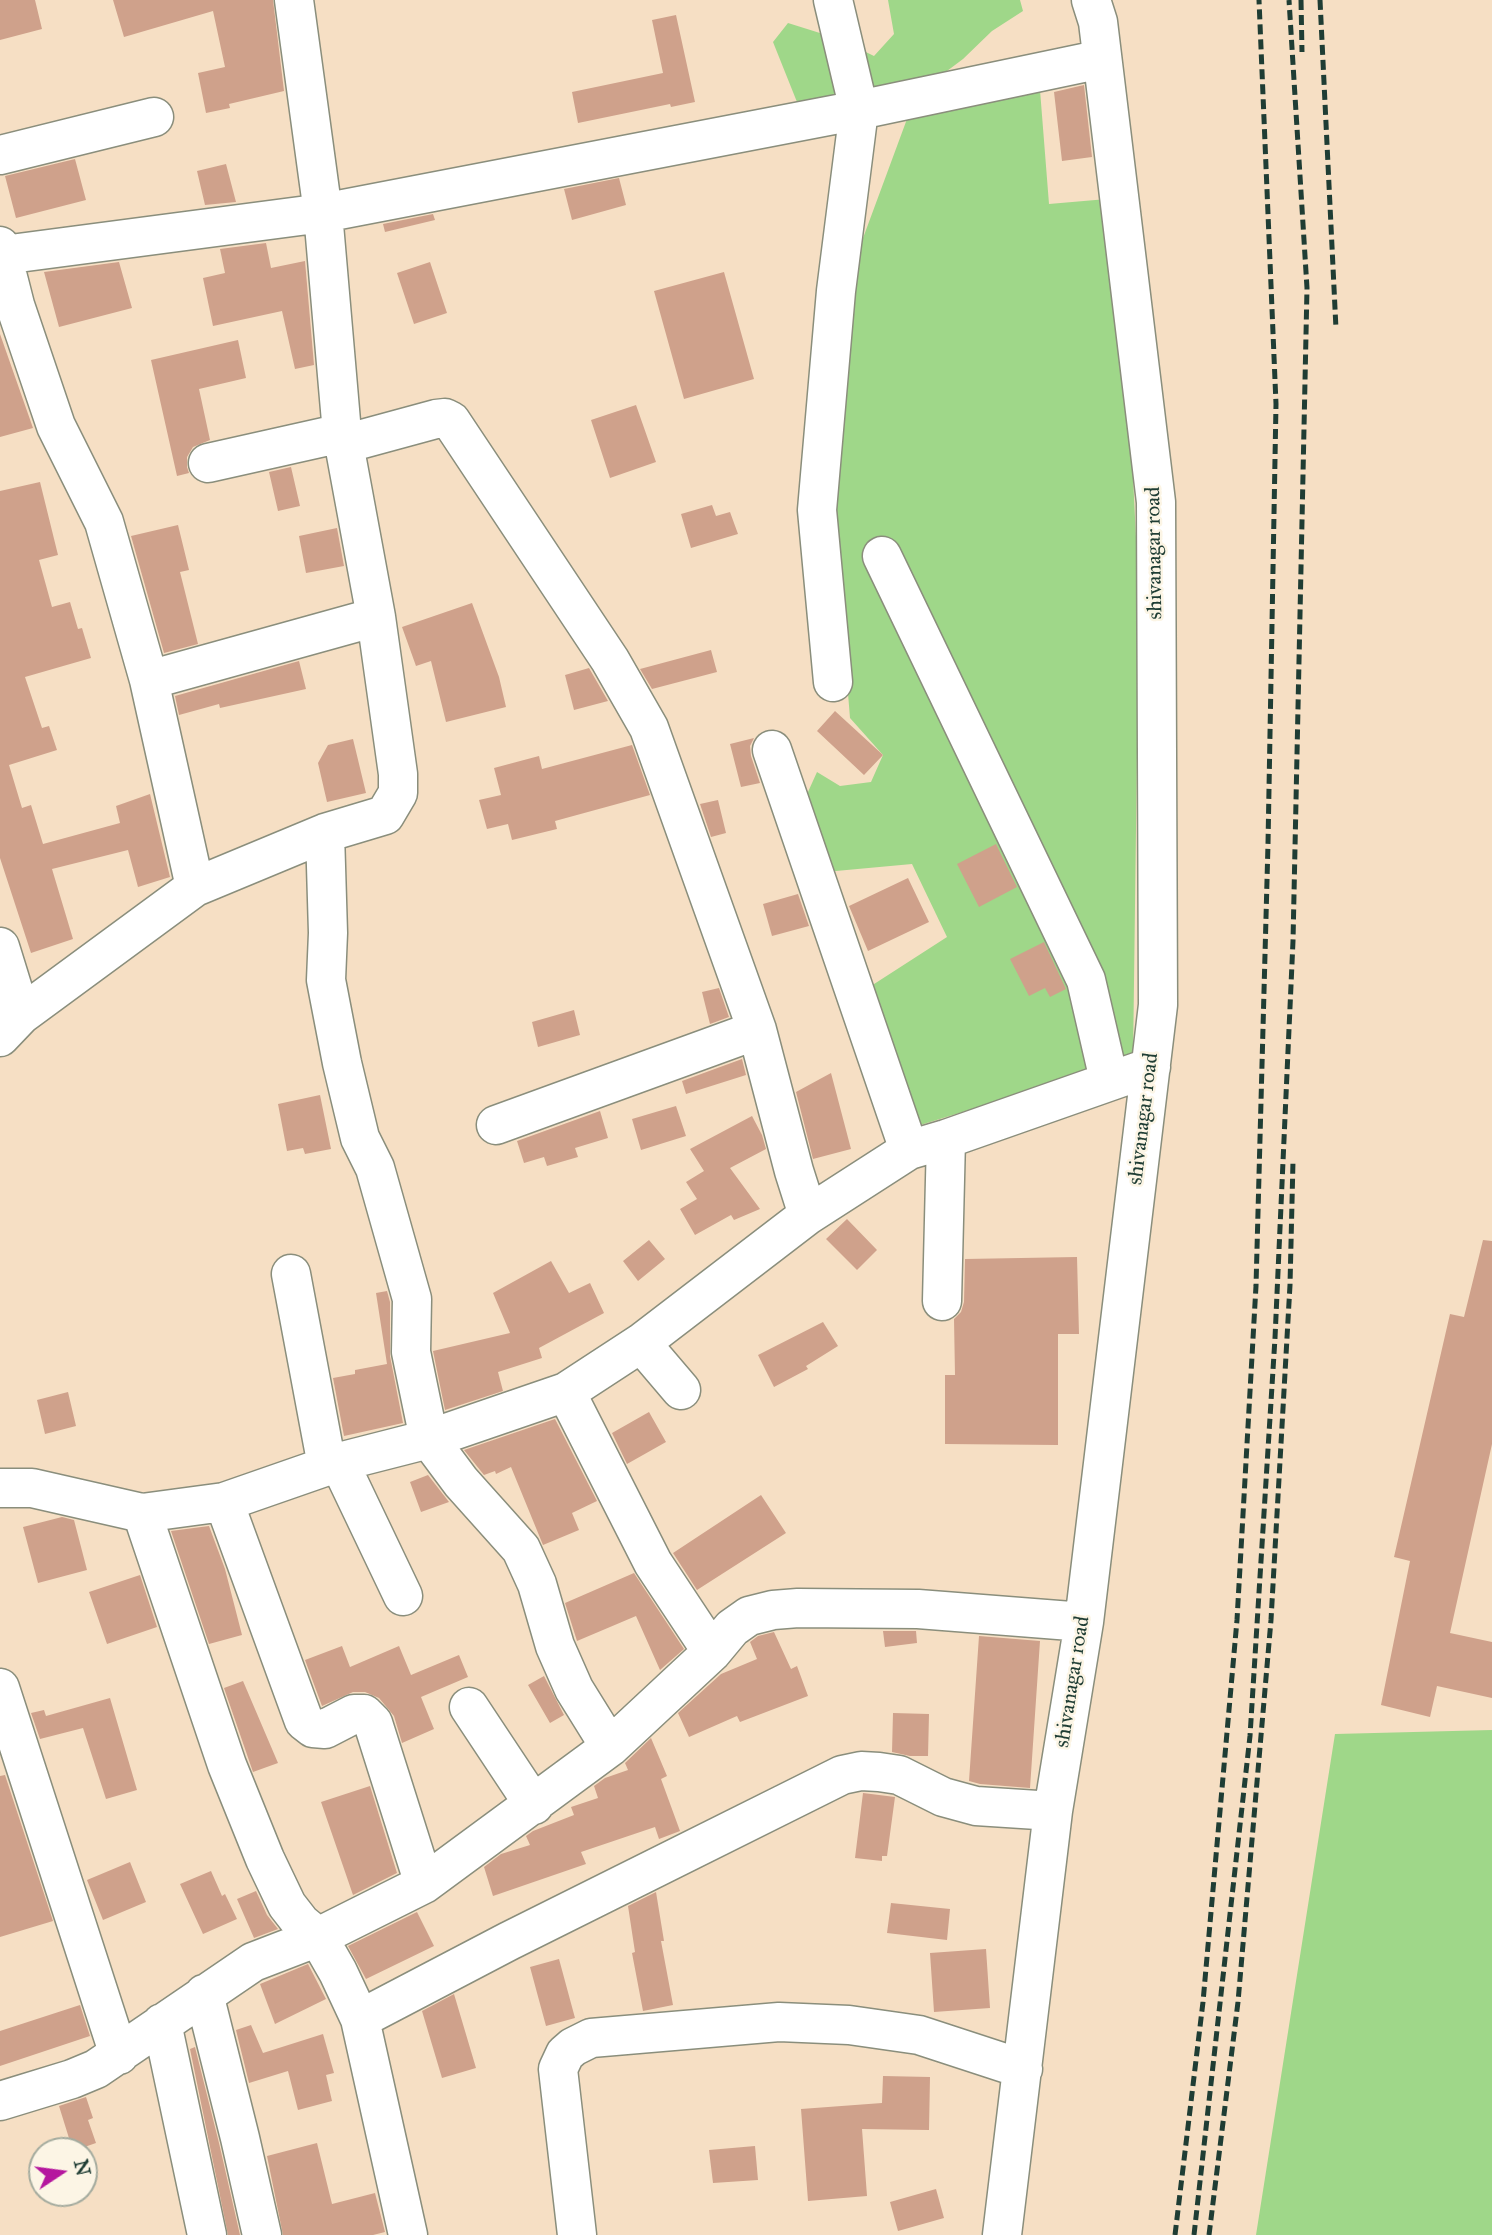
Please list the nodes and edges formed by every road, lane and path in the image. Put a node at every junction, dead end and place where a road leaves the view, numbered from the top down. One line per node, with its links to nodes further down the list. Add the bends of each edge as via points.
1 (294, 0): 8 (street)
2 (833, 0): 5 (street)
3 (1091, 0): 4 (street, shivanagar road)
4 (1102, 59): 5 (street); 23 (street, shivanagar road, via 1156,502 1158,1005)
5 (859, 110): 8 (street); 16 (street, via 836,291 817,510)
6 (154, 117): 7 (street)
7 (0, 155)
8 (323, 213): 9 (street); 11 (street)
9 (1, 251): 10 (street)
10 (8, 307): 15 (street, via 56,426 104,522)
11 (343, 438): 12 (street); 14 (street); 22 (street, via 444,418 456,427 610,660 649,728)
12 (208, 463)
13 (882, 556): 24 (street, via 1086,980)
14 (376, 617): 15 (street); 18 (street, via 398,793 385,815)
15 (149, 680): 19 (street)
16 (833, 682)
17 (772, 750): 27 (street)
18 (325, 833): 19 (street); 34 (street, via 326,980 360,1138 375,1168 412,1299 411,1352)
19 (195, 887): 21 (street)
20 (0, 947): 21 (street)
21 (11, 1026)
22 (757, 1030): 25 (street); 28 (street)
23 (1151, 1067): 24 (street); 40 (street, shivanagar road)
24 (1109, 1080): 26 (street)
25 (496, 1125)
26 (946, 1139): 27 (street); 30 (street)
27 (909, 1150): 28 (street)
28 (808, 1215): 31 (street)
29 (291, 1274): 35 (street)
30 (943, 1301)
31 (641, 1343): 32 (street); 33 (street)
32 (681, 1390)
33 (566, 1392): 34 (street); 41 (street, via 653,1563)
34 (429, 1439): 35 (street); 44 (street, via 521,1549 574,1689)
35 (333, 1464): 37 (street); 39 (street)
36 (0, 1488): 38 (street, via 32,1488)
37 (224, 1502): 38 (street); 47 (street, via 304,1721 313,1728 325,1728 364,1714 373,1723)
38 (142, 1513): 48 (street, via 227,1765 265,1859 287,1905)
39 (403, 1596)
40 (1084, 1622): 41 (street, via 918,1609 773,1610 749,1616); 46 (street, shivanagar road)
41 (712, 1652): 44 (street)
42 (0, 1688): 52 (street)
43 (469, 1707): 45 (street)
44 (610, 1747): 45 (street)
45 (534, 1805): 47 (street)
46 (1053, 1811): 50 (street, via 976,1806 943,1797 899,1775 842,1775); 53 (street, shivanagar road)
47 (424, 1884): 48 (street)
48 (318, 1937): 49 (street, via 253,1962); 50 (street)
49 (204, 1994): 51 (street); 56 (street)
50 (360, 2019): 57 (street)
51 (162, 2024): 52 (street); 55 (street)
52 (120, 2055): 54 (street, via 72,2079)
53 (1023, 2069): 58 (street, via 919,2035 849,2025 779,2022 591,2038 565,2054 558,2069); 59 (street, shivanagar road)
54 (0, 2101)
55 (207, 2235)
56 (262, 2235)
57 (408, 2235)
58 (577, 2235)
59 (1002, 2235)

